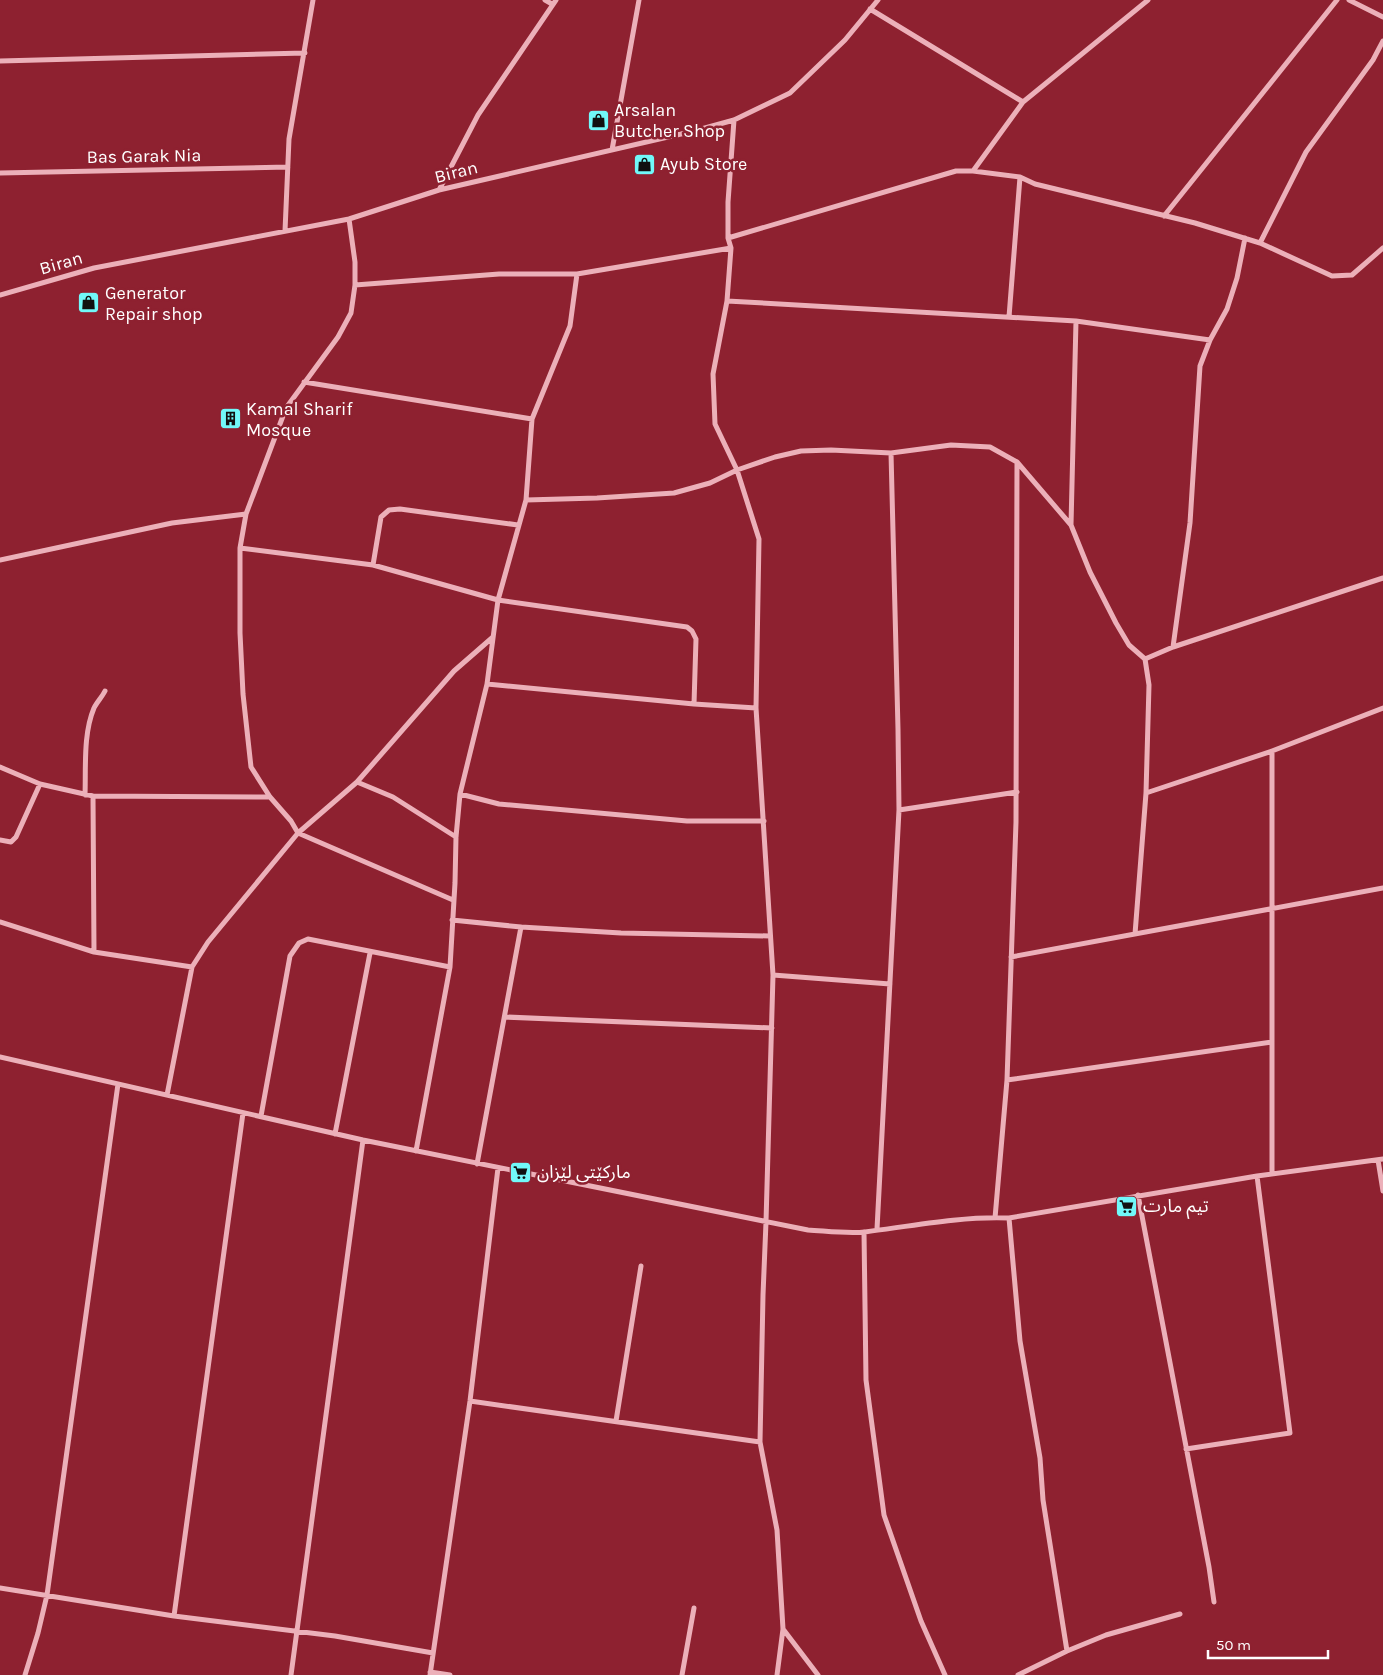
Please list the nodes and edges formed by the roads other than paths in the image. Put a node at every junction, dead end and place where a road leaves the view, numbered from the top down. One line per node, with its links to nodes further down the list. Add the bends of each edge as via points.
1 (313, 0): 12 (street)
2 (545, 0): 8 (street)
3 (639, 0): 16 (street)
4 (878, 0): 9 (street, Biran)
5 (1148, 0): 14 (street)
6 (1336, 0): 22 (street)
7 (1349, 0): 10 (street)
8 (554, 2): 21 (street, via 478,115)
9 (870, 9): 14 (street); 15 (street, Biran, via 845,40 790,93)
10 (1383, 17)
11 (1383, 41): 27 (street, via 1373,60 1306,152)
12 (305, 53): 13 (street); 17 (street)
13 (0, 61)
14 (1023, 102): 18 (street)
15 (734, 120): 16 (street, Biran); 25 (street)
16 (612, 150): 21 (street, Biran)
17 (288, 167): 19 (street, Bas Garak Nia); 24 (street)
18 (973, 171): 20 (street); 25 (street, via 956,171)
19 (0, 173)
20 (1020, 177): 22 (street, via 1035,184); 34 (street)
21 (439, 190): 23 (street, Biran)
22 (1164, 216): 26 (street)
23 (349, 219): 24 (street, Biran); 31 (street)
24 (285, 231): 32 (street, Biran, via 94,268)
25 (728, 238): 28 (street)
26 (1245, 238): 27 (street); 36 (street, via 1227,308)
27 (1260, 243): 29 (street, via 1332,276 1352,275)
28 (731, 248): 30 (street); 33 (street)
29 (1383, 248)
30 (577, 274): 31 (street, via 499,274); 38 (street, via 570,326)
31 (355, 285): 37 (street, via 351,313 338,337)
32 (0, 294)
33 (727, 300): 34 (street); 41 (street, via 713,374 715,424)
34 (1009, 317): 35 (street)
35 (1076, 321): 36 (street); 45 (street)
36 (1210, 340): 52 (street, via 1200,366 1190,523)
37 (304, 382): 38 (street); 43 (street, via 286,408)
38 (532, 419): 42 (street)
39 (890, 453): 40 (street, via 951,445 990,447); 41 (street, via 801,451); 69 (street)
40 (1017, 462): 45 (street); 63 (street)
41 (738, 470): 42 (street, via 710,483 674,493); 57 (street, via 760,539)
42 (526, 500): 44 (street)
43 (246, 514): 46 (street); 47 (street, via 172,523)
44 (518, 525): 48 (street, via 389,510 381,517); 50 (street)
45 (1071, 525): 53 (street, via 1116,623 1129,645)
46 (240, 548): 48 (street); 68 (street, via 240,634 251,767)
47 (0, 560)
48 (373, 565): 50 (street)
49 (1383, 578): 52 (street)
50 (498, 600): 51 (street); 56 (street, via 687,627 696,639)
51 (493, 637): 54 (street); 61 (street, via 454,671)
52 (1173, 647): 53 (street)
53 (1145, 659): 64 (street, via 1149,685)
54 (488, 684): 56 (street); 65 (street)
55 (105, 691): 66 (street, via 94,709 89,730)
56 (694, 704): 57 (street)
57 (756, 708): 70 (street)
58 (1383, 708): 59 (street)
59 (1272, 751): 64 (street); 76 (street)
60 (0, 767): 62 (street)
61 (357, 782): 71 (street); 72 (street, via 393,797)
62 (40, 784): 66 (street); 73 (street, via 16,837 10,842)
63 (1017, 792): 69 (street); 84 (street)
64 (1146, 793): 80 (street)
65 (460, 794): 70 (street, via 499,804 687,821); 72 (street)
66 (85, 795): 67 (street)
67 (94, 796): 68 (street); 82 (street)
68 (270, 797): 71 (street)
69 (898, 810): 88 (street)
70 (764, 821): 81 (street)
71 (298, 833): 75 (street); 86 (street, via 208,942)
72 (456, 837): 75 (street)
73 (0, 840)
74 (1383, 888): 76 (street)
75 (453, 900): 77 (street)
76 (1272, 909): 80 (street); 91 (street)
77 (452, 920): 79 (street); 85 (street)
78 (0, 922): 82 (street)
79 (521, 927): 81 (street); 89 (street)
80 (1135, 934): 84 (street)
81 (770, 936): 87 (street)
82 (94, 952): 86 (street)
83 (370, 952): 85 (street); 97 (street, via 308,939 299,943 290,956); 98 (street)
84 (1011, 957): 93 (street)
85 (450, 967): 100 (street)
86 (192, 968): 95 (street)
87 (773, 975): 88 (street); 90 (street)
88 (890, 984): 111 (street)
89 (505, 1016): 90 (street); 102 (street)
90 (772, 1028): 110 (street)
91 (1272, 1042): 93 (street); 104 (street)
92 (0, 1057): 94 (street)
93 (1007, 1080): 108 (street)
94 (118, 1084): 95 (street); 119 (street)
95 (168, 1096): 96 (street)
96 (243, 1113): 97 (street); 123 (street)
97 (260, 1116): 98 (street)
98 (335, 1134): 99 (street)
99 (363, 1140): 100 (street); 125 (street)
100 (416, 1151): 102 (street)
101 (1380, 1160): 104 (street); 106 (street)
102 (477, 1164): 103 (street)
103 (498, 1168): 110 (street); 114 (street)
104 (1272, 1174): 105 (street)
105 (1257, 1176): 107 (street); 117 (street, via 1290,1433)
106 (1383, 1191)
107 (1138, 1195): 109 (street); 117 (street)
108 (995, 1218): 109 (street); 111 (street)
109 (1009, 1218): 126 (street, via 1020,1341)
110 (766, 1222): 112 (street, via 808,1230); 116 (street)
111 (877, 1229): 112 (street)
112 (864, 1232): 135 (street, via 866,1380 884,1515 921,1621)
113 (641, 1266): 115 (street)
114 (470, 1401): 115 (street); 127 (street)
115 (616, 1421): 116 (street)
116 (760, 1442): 124 (street, via 776,1530)
117 (1186, 1449): 120 (street)
118 (0, 1588): 119 (street)
119 (47, 1595): 123 (street); 129 (street)
120 (1214, 1602)
121 (694, 1608): 132 (street)
122 (1180, 1614): 126 (street, via 1106,1635)
123 (174, 1616): 125 (street)
124 (783, 1629): 133 (street); 134 (street)
125 (297, 1631): 127 (street); 130 (street)
126 (1067, 1651): 136 (street)
127 (433, 1652): 128 (street)
128 (430, 1674): 131 (street)
129 (25, 1675)
130 (291, 1675)
131 (450, 1675)
132 (682, 1675)
133 (777, 1675)
134 (818, 1675)
135 (945, 1675)
136 (1018, 1675)

